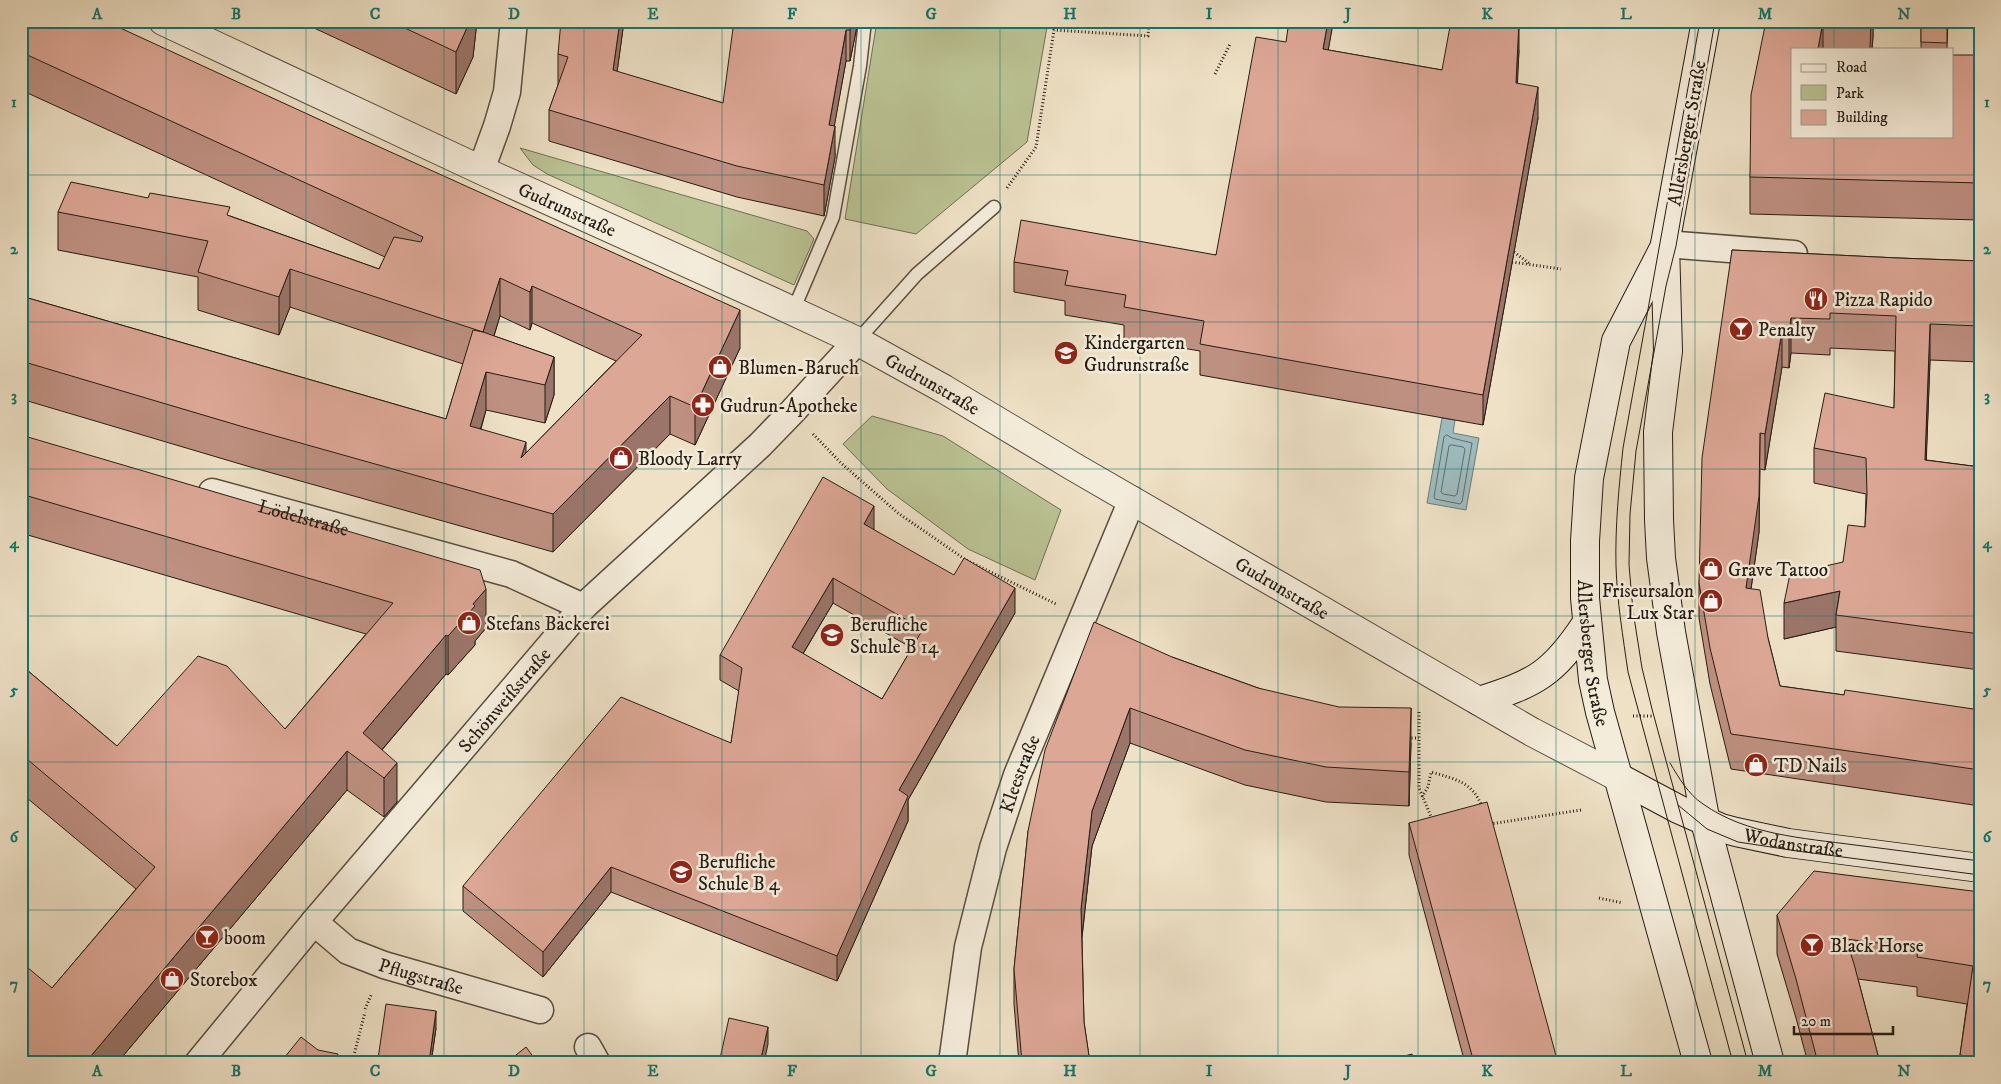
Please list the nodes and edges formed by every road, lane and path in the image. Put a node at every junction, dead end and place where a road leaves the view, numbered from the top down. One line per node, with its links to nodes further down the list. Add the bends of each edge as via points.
1 (163, 21): 8 (main road, Gudrunstraße)
2 (514, 21): 8 (street, via 507,92)
3 (865, 21): 16 (lane, via 833,216)
4 (1149, 21): 9 (path, via 1148,36 1054,30 1036,147)
5 (1706, 21): 10 (main road, Allersberger Straße)
6 (1230, 44): 7 (path)
7 (1216, 74)
8 (481, 170): 16 (main road, Gudrunstraße)
9 (994, 207): 17 (lane, via 917,274)
10 (1665, 244): 12 (street); 23 (main road, Allersberger Straße, via 1616,341 1601,413 1587,494); 27 (main road, Allersberger Straße, via 1668,351 1658,432 1659,520 1668,612)
11 (1514, 252): 14 (path)
12 (1814, 256)
13 (1512, 262): 14 (path)
14 (1530, 264): 15 (path)
15 (1561, 269)
16 (793, 311): 17 (main road, Gudrunstraße)
17 (857, 341): 18 (street, Schönweißstraße); 20 (main road, Gudrunstraße)
18 (792, 412): 21 (street, Schönweißstraße); 22 (path, via 841,463 898,513 966,560)
19 (185, 484): 21 (street, Lödelstraße, via 511,574)
20 (1132, 500): 22 (street, Kleestraße); 24 (main road, Gudrunstraße)
21 (583, 607): 38 (street, Schönweißstraße)
22 (1083, 617): 43 (street, Kleestraße, via 1016,775 993,848 968,947)
23 (1586, 624): 24 (main road, via 1550,669 1516,688); 26 (main road, Allersberger Straße)
24 (1479, 701): 30 (main road, Gudrunstraße)
25 (1419, 712): 29 (path)
26 (1600, 712): 27 (path, via 1639,716); 30 (main road, Allersberger Straße)
27 (1685, 712): 34 (main road, Allersberger Straße)
28 (1399, 738): 29 (path)
29 (1419, 738): 31 (path, via 1419,788)
30 (1618, 777): 34 (main road, Wodanstraße); 44 (main road, Allersberger Straße)
31 (1422, 797): 33 (path, via 1431,772 1454,778 1478,796); 35 (path)
32 (1581, 810): 36 (path)
33 (1485, 815)
34 (1706, 822): 37 (main road, Wodanstraße, via 1788,843); 45 (main road, Allersberger Straße)
35 (1434, 824)
36 (1488, 824)
37 (1980, 868)
38 (314, 922): 39 (street, Pflugstraße, via 348,951 384,965); 41 (street, Schönweißstraße)
39 (540, 1010)
40 (365, 1012): 42 (path)
41 (198, 1063)
42 (352, 1063)
43 (952, 1063)
44 (1698, 1063)
45 (1770, 1063)

